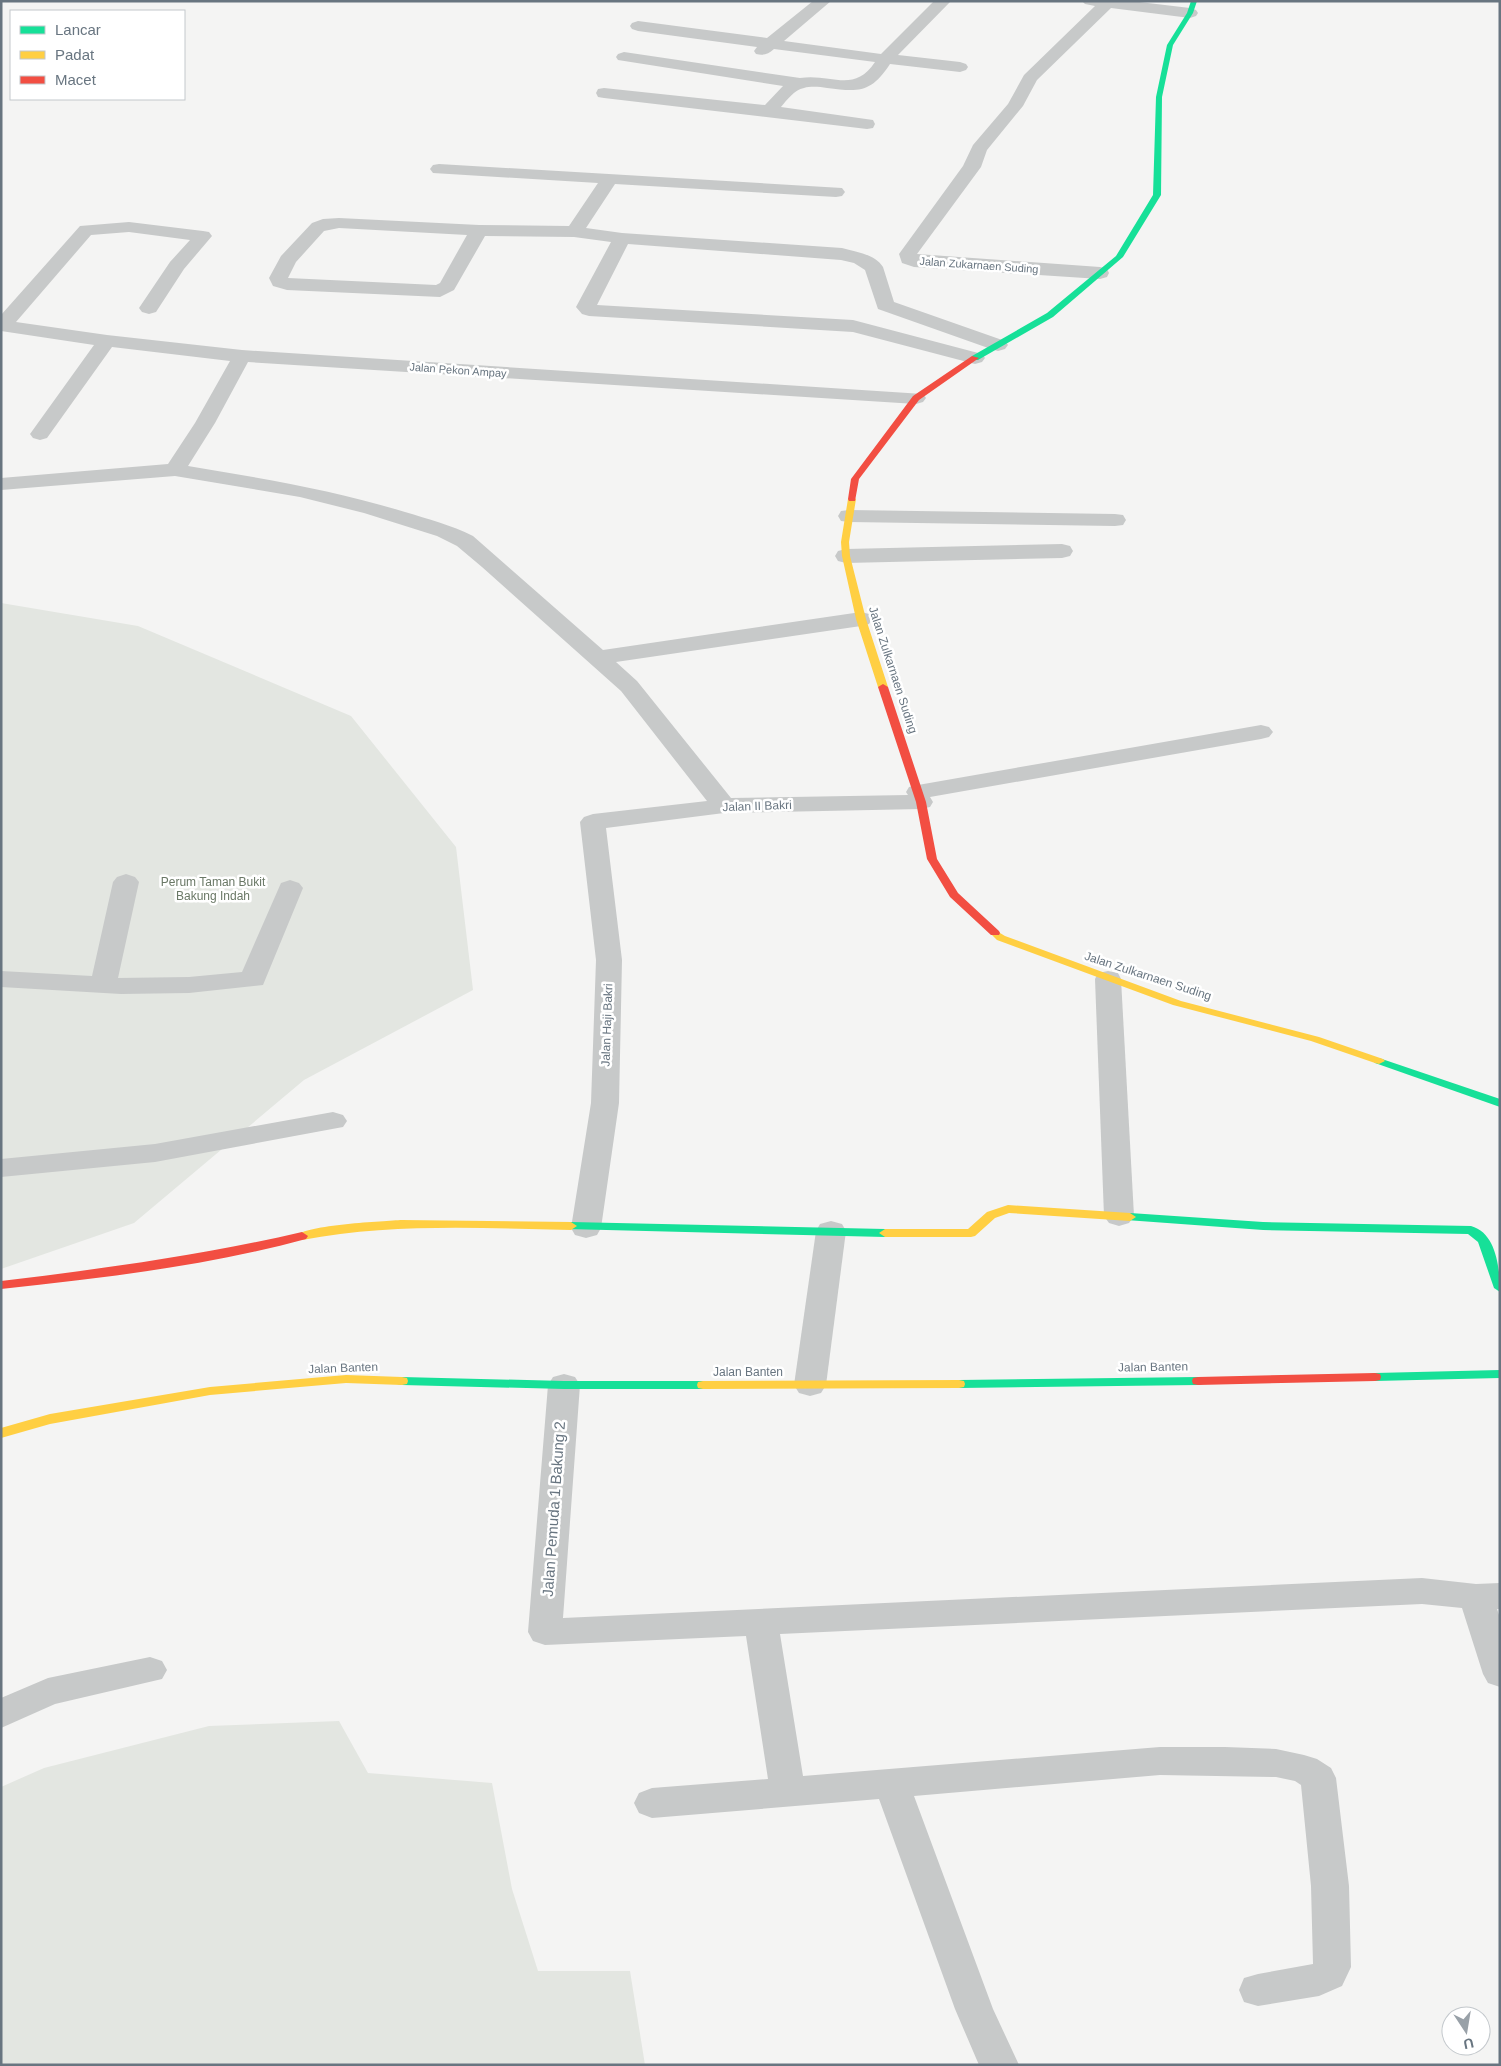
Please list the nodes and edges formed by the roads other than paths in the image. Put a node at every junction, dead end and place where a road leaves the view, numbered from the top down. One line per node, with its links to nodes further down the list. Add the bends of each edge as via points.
1 (824, 1): 7 (street)
2 (943, 1): 9 (street)
3 (1088, 1): 4 (street)
4 (1107, 3): 5 (street); 22 (street, Jalan Zukarnaen Suding, via 1030,78 1016,106 979,149 972,168 908,254 914,261)
5 (1192, 7): 22 (street, Jalan Zulkarnaen Suding, via 1170,45 1159,97 1157,195 1119,257)
6 (638, 26): 7 (street)
7 (771, 44): 9 (street); 11 (street)
8 (624, 58): 11 (street)
9 (885, 59): 10 (street); 12 (street, via 872,77 863,83)
10 (960, 67)
11 (735, 73): 12 (street)
12 (800, 83): 14 (street, via 781,96)
13 (604, 93): 14 (street)
14 (769, 111): 15 (street)
15 (867, 124)
16 (439, 169): 17 (street)
17 (609, 180): 18 (street); 20 (street)
18 (836, 192)
19 (480, 230): 19 (street, via 323,224 288,260 278,278 287,284 440,291 447,286); 20 (street)
20 (574, 232): 21 (street)
21 (622, 238): 23 (street, via 842,254 874,266); 27 (street, via 586,307 589,310)
22 (1100, 273): 30 (street, Jalan Zulkarnaen Suding, via 1050,315)
23 (885, 305): 25 (street); 27 (street)
24 (149, 308): 26 (street, via 177,266 204,236 129,227 86,230)
25 (936, 324): 28 (street); 30 (street)
26 (2, 325): 29 (street, Jalan Pekon Ampay)
27 (853, 326): 28 (street)
28 (906, 340): 32 (street)
29 (107, 341): 31 (street, Jalan Pekon Ampay); 34 (street)
30 (998, 345): 32 (street, Jalan Zulkarnaen Suding)
31 (242, 356): 33 (street, Jalan Pekon Ampay); 35 (street)
32 (974, 358): 33 (street, Jalan Zulkarnaen Suding)
33 (916, 398): 37 (street, Jalan Zulkarnaen Suding, via 855,479)
34 (40, 434)
35 (175, 470): 36 (street); 42 (street, via 300,491 371,508 444,531 484,556)
36 (1, 484)
37 (849, 516): 38 (street); 40 (street, Jalan Zulkarnaen Suding)
38 (1115, 520)
39 (1062, 551): 40 (street)
40 (846, 556): 41 (street, Jalan Zulkarnaen Suding)
41 (861, 618): 42 (street); 44 (street, Jalan Zulkarnaen Suding)
42 (597, 658): 45 (street, via 628,686)
43 (1261, 732): 44 (street, Jalan II Bakri)
44 (920, 797): 45 (street, Jalan II Bakri); 49 (street, Jalan Zulkarnaen Suding, via 932,859 954,894 1002,938)
45 (724, 806): 46 (street, Jalan II Bakri)
46 (592, 822): 56 (street, Jalan Haji Bakri, via 609,960 605,1102)
47 (126, 882): 51 (street)
48 (290, 888): 51 (street, via 253,979 189,985)
49 (1108, 979): 52 (street, Jalan Zulkarnaen Suding, via 1177,1003 1314,1039); 55 (street)
50 (3, 982): 51 (street)
51 (103, 985)
52 (1500, 1103)
53 (332, 1121): 54 (street, via 155,1153)
54 (1, 1168)
55 (1119, 1216): 57 (street, via 1008,1209 991,1214 971,1233); 59 (street, via 1263,1226 1471,1230 1483,1240)
56 (586, 1228): 57 (street); 58 (street, via 396,1223 322,1232 249,1249 85,1276)
57 (832, 1231): 62 (street)
58 (1, 1285)
59 (1500, 1288)
60 (1500, 1374): 62 (street, Jalan Banten)
61 (564, 1385): 62 (street, Jalan Banten); 63 (street, Jalan Banten, via 346,1379 210,1391 50,1419); 65 (street, Jalan Pemuda 1 Bakung 2, via 545,1632)
62 (810, 1385)
63 (1, 1433)
64 (1488, 1597): 65 (street, via 1422,1590); 67 (street)
65 (761, 1622): 70 (street)
66 (150, 1670): 68 (street, via 48,1692)
67 (1500, 1674)
68 (1, 1714)
69 (892, 1784): 70 (street); 72 (street, via 1160,1761 1276,1763 1304,1769 1318,1778 1330,1886 1332,1967 1328,1975 1319,1980); 73 (street, via 974,2009)
70 (788, 1793): 71 (street)
71 (652, 1803)
72 (1258, 1990)
73 (999, 2065)

